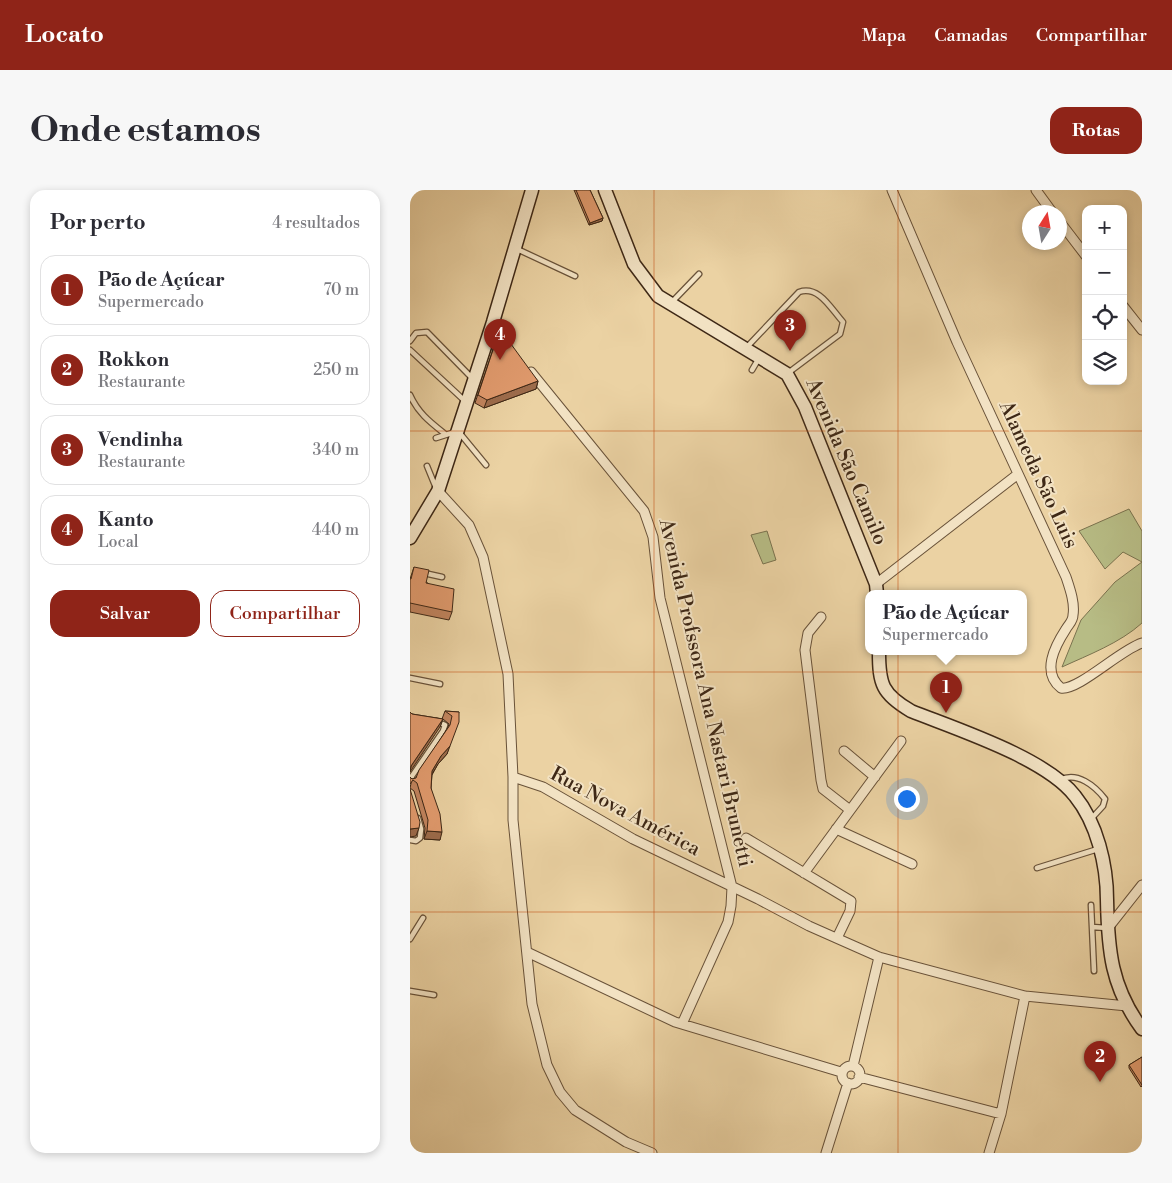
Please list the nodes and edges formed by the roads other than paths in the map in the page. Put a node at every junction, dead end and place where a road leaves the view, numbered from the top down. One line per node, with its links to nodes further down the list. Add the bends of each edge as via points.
1 (532, 190): 7 (main road)
2 (605, 190): 11 (main road, Avenida São Camilo, via 634,264 647,284)
3 (892, 190): 28 (street, Alameda São Luis)
4 (1036, 190): 5 (street)
5 (1047, 205)
6 (1067, 231): 8 (street)
7 (515, 248): 10 (lane); 21 (main road, via 496,326)
8 (1082, 251)
9 (699, 274): 11 (lane)
10 (574, 276)
11 (670, 304): 15 (main road, Avenida São Camilo)
12 (1127, 311): 13 (street)
13 (1142, 330)
14 (410, 341): 21 (lane, via 416,333 427,332)
15 (746, 348): 17 (main road, Avenida São Camilo); 20 (lane, via 800,292 807,289 816,291 843,322 843,328 840,334)
16 (410, 350): 23 (lane)
17 (760, 356): 19 (lane); 20 (main road, Avenida São Camilo)
18 (523, 362): 57 (street, Avenida Profssora Ana Nastari Brunetti, via 644,511 650,526 660,598)
19 (752, 370)
20 (787, 374): 33 (main road, Avenida São Camilo, via 805,407)
21 (474, 380): 23 (main road)
22 (410, 395): 24 (lane, via 426,420)
23 (467, 403): 24 (main road)
24 (451, 432): 25 (lane); 26 (lane); 29 (main road)
25 (436, 438)
26 (486, 465)
27 (427, 466): 29 (lane)
28 (1018, 474): 33 (street); 35 (street, Alameda São Luis, via 1066,577 1073,600 1072,620 1050,666 1057,685 1065,688 1080,684 1098,668)
29 (438, 491): 30 (main road); 43 (street, via 469,525 484,565 508,674)
30 (410, 538)
31 (419, 572): 32 (lane)
32 (442, 577)
33 (876, 589)
34 (821, 617): 46 (street, via 808,634 805,650 821,780 823,789)
35 (1142, 643)
36 (879, 655): 44 (main road, via 880,682 898,704 1011,753)
37 (410, 678): 38 (lane)
38 (440, 684)
39 (428, 720): 45 (lane, via 442,722 444,731)
40 (901, 741): 42 (street)
41 (844, 751): 42 (street)
42 (875, 777): 46 (street)
43 (513, 778): 57 (street, Rua Nova América, via 528,781 564,798 633,839); 64 (street, via 513,820)
44 (1058, 780): 48 (main road, via 1075,795); 48 (lane, via 1065,777 1082,780 1097,788 1104,799 1103,806)
45 (410, 783)
46 (850, 810): 49 (street)
47 (416, 812): 51 (lane, via 420,838)
48 (1089, 821): 52 (main road)
49 (836, 829): 53 (street); 55 (street)
50 (746, 838): 55 (street)
51 (410, 840)
52 (1100, 848): 54 (lane); 61 (main road, via 1107,892)
53 (912, 864)
54 (1037, 868)
55 (804, 873): 62 (street, via 851,902)
56 (1142, 886): 61 (street)
57 (732, 887): 62 (street, Rua Nova América); 71 (street, Avenida Profssora Ana Nastari Brunetti, via 728,922)
58 (1091, 905): 60 (lane)
59 (423, 918): 63 (lane)
60 (1092, 928): 61 (lane); 66 (lane)
61 (1108, 928): 70 (main road, via 1111,962)
62 (837, 938): 65 (street, Rua Nova América)
63 (410, 939)
64 (527, 952): 71 (street); 78 (street, via 538,1034 547,1065 560,1092 575,1110 593,1123)
65 (879, 957): 69 (street, Rua Nova América); 73 (street)
66 (1094, 972)
67 (410, 991): 68 (lane)
68 (434, 996)
69 (1025, 996): 70 (street, Rua Nova América); 77 (street)
70 (1127, 1006): 72 (main road)
71 (682, 1024): 74 (street)
72 (1142, 1029)
73 (853, 1066): 74 (street, via 846,1066); 75 (street)
74 (842, 1072): 76 (street, via 842,1079)
75 (860, 1077): 76 (street, via 855,1083); 77 (street)
76 (848, 1084): 79 (street)
77 (1001, 1114): 80 (street)
78 (652, 1153)
79 (826, 1153)
80 (989, 1153)

